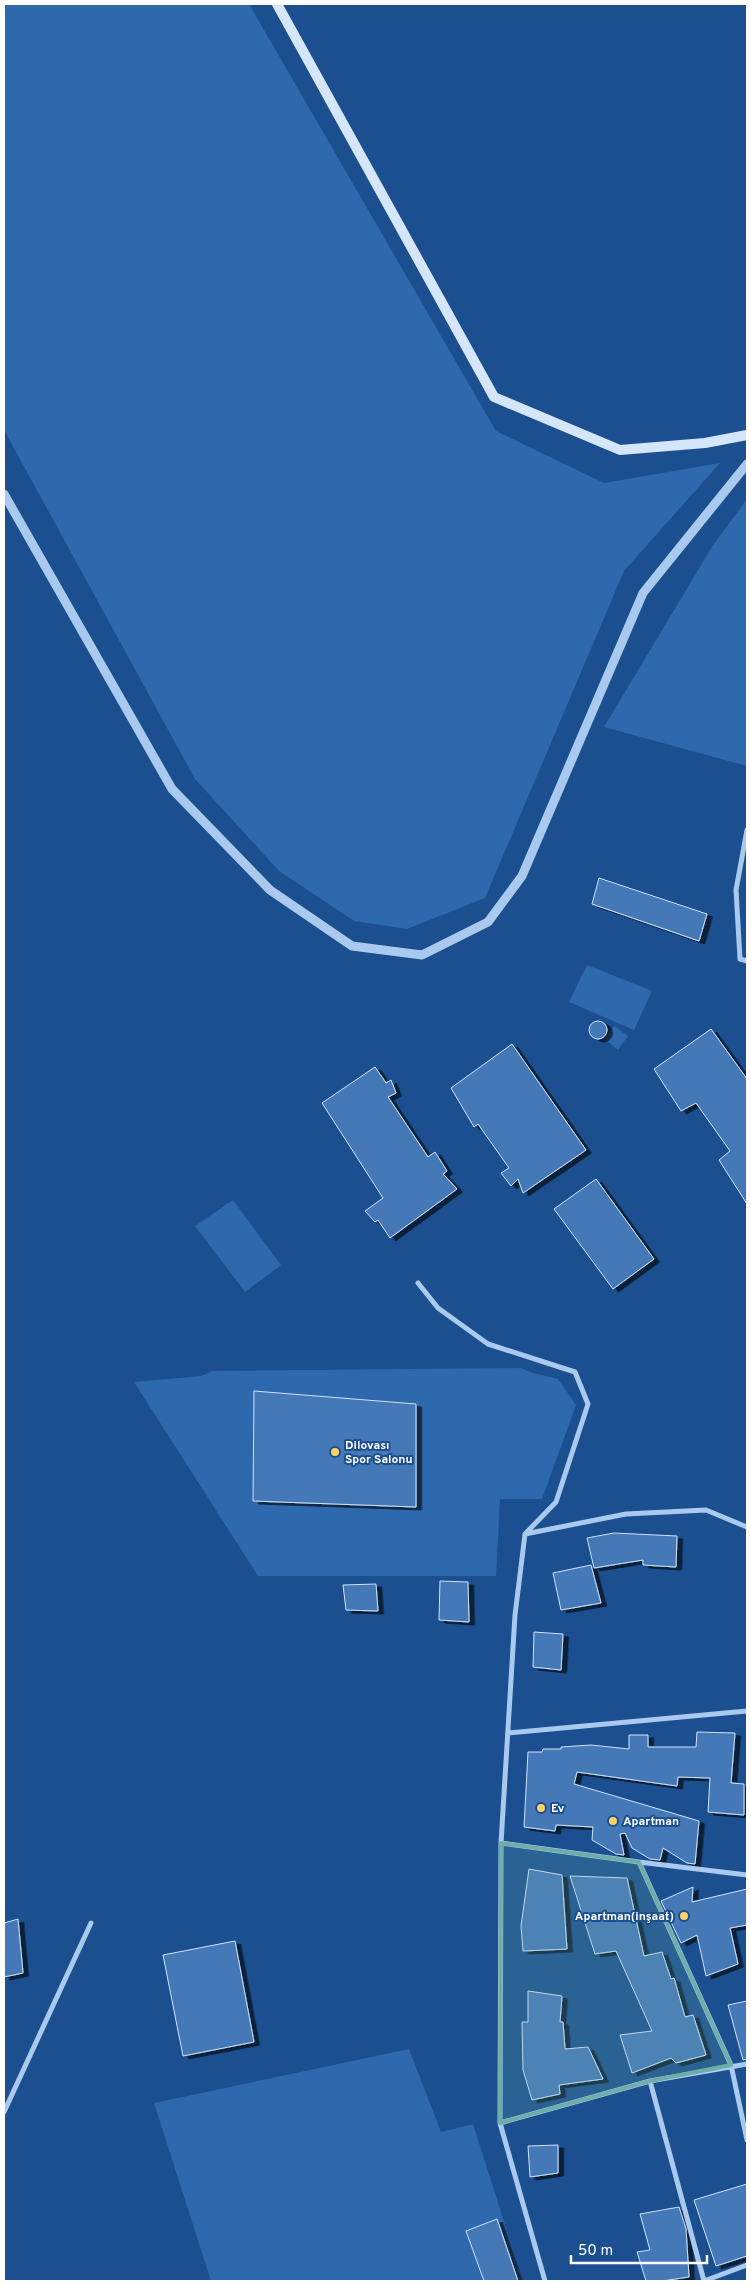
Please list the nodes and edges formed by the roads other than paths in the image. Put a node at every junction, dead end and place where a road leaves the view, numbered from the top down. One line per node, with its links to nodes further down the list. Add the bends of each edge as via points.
1 (277, 4): 2 (main road, via 494,397 620,450 705,443)
2 (747, 435)
3 (747, 464): 4 (street, via 642,593 522,876 488,922 422,955 352,946 270,890 172,789)
4 (4, 494)
5 (747, 830): 6 (street, via 736,890 740,958)
6 (747, 961)
7 (418, 1283): 9 (street, via 438,1308 488,1344 575,1372 588,1404 556,1502)
8 (747, 1527): 9 (street, via 706,1510 626,1514)
9 (524, 1534): 11 (street)
10 (747, 1711): 11 (street)
11 (508, 1733): 12 (street)
12 (501, 1843): 13 (street); 20 (street)
13 (638, 1862): 14 (street); 17 (street)
14 (747, 1875)
15 (92, 1923): 19 (street)
16 (747, 2064): 17 (street)
17 (731, 2065): 18 (street); 21 (street)
18 (650, 2081): 20 (street); 22 (street, via 704,2281)
19 (4, 2112)
20 (500, 2123): 23 (street)
21 (747, 2140)
22 (747, 2265)
23 (545, 2281)

